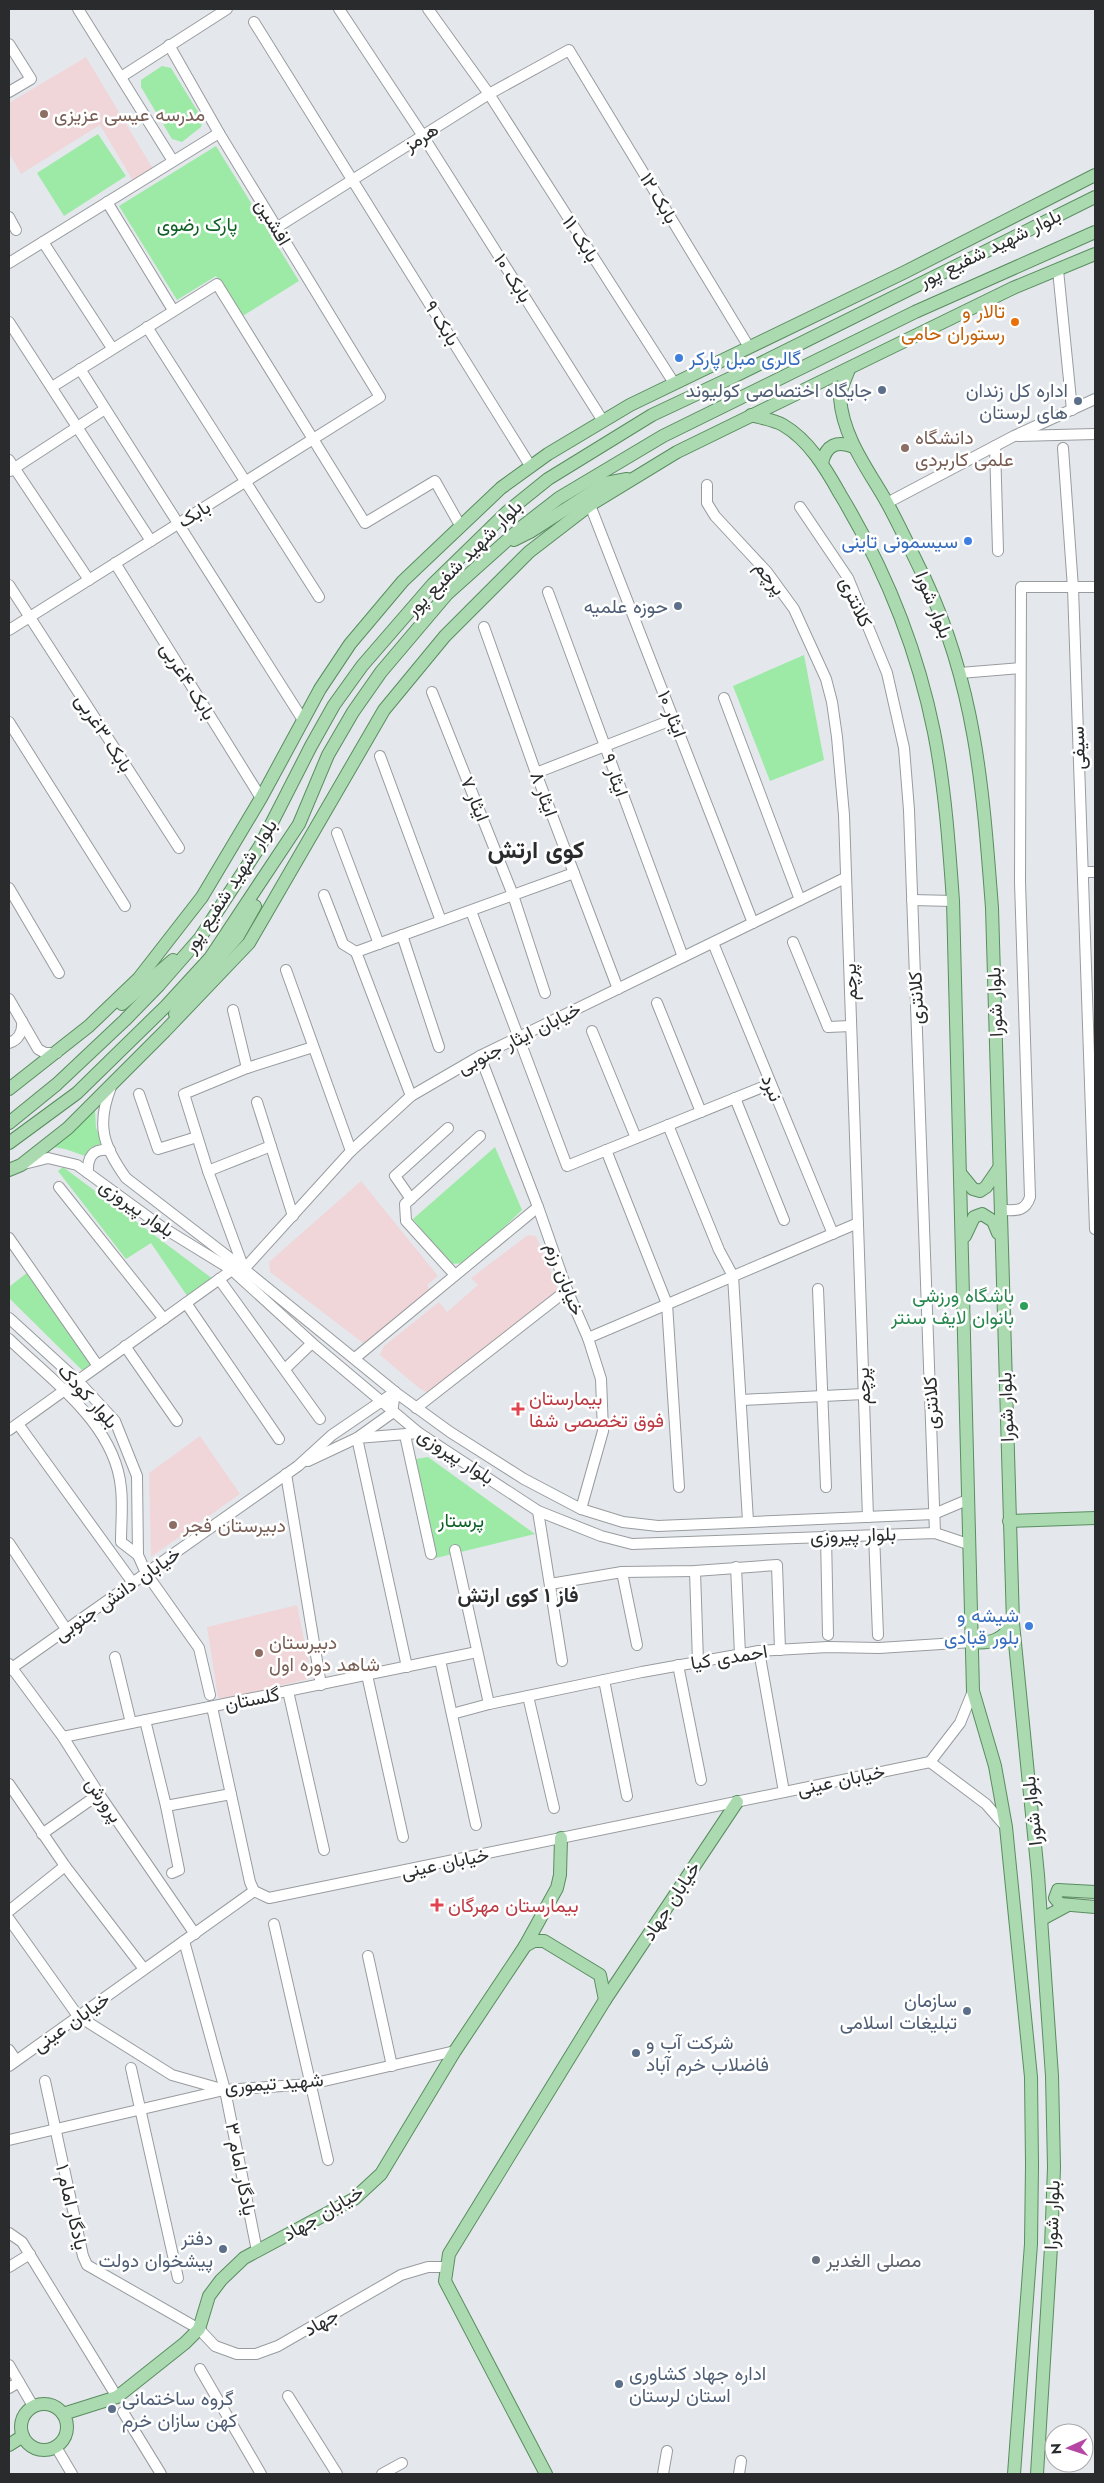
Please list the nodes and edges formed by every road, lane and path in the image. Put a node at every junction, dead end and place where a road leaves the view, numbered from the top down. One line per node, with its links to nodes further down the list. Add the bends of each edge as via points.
1 (78, 9): 9 (street)
2 (227, 9): 7 (street)
3 (339, 9): 13 (street, بابک ۱۰)
4 (428, 9): 11 (street, بابک ۱۱)
5 (254, 22): 16 (street, بابک ۹)
6 (9, 44): 10 (street, via 31,79)
7 (169, 45): 9 (street); 12 (street, افشین)
8 (569, 50): 11 (street, هرمز); 32 (street, بابک ۱۲)
9 (121, 77): 14 (street)
10 (9, 92)
11 (489, 94): 13 (street, هرمز); 36 (street, بابک ۱۱)
12 (218, 134): 14 (street); 20 (street, افشین)
13 (423, 136): 16 (street, هرمز); 43 (street, بابک ۱۰)
14 (173, 161): 18 (street)
15 (1095, 174): 25 (main road)
16 (353, 180): 20 (street, هرمز); 53 (street, بابک ۹)
17 (1095, 196): 23 (main road, بلوار شهید شفیع پور)
18 (107, 202): 24 (street); 29 (street)
19 (9, 217): 21 (street)
20 (276, 228): 38 (street, افشین)
21 (16, 230)
22 (1095, 232): 63 (main road, بلوار شهید شفیع پور, via 915,312 663,436 559,498)
23 (1016, 236): 25 (main road); 104 (main road, بلوار شهید شفیع پور, via 652,415 548,479 507,512 433,584 362,666 334,705 260,846)
24 (43, 242): 27 (street); 33 (street)
25 (944, 252): 32 (main road)
26 (1095, 254): 28 (main road)
27 (9, 263)
28 (1058, 270): 35 (main road, via 1004,292); 41 (street)
29 (173, 310): 31 (street); 47 (street, via 217,284)
30 (9, 322): 37 (street)
31 (147, 327): 33 (street); 55 (street)
32 (749, 346): 36 (main road)
33 (112, 348): 34 (street)
34 (80, 369): 37 (street); 40 (street)
35 (848, 369): 42 (main road); 49 (main road, بلوار شورا, via 840,396 843,419)
36 (674, 383): 43 (main road)
37 (52, 387): 44 (street)
38 (380, 397): 47 (street, بابک)
39 (1095, 399): 41 (street)
40 (106, 409): 44 (street); 60 (street)
41 (1072, 410): 46 (street)
42 (751, 415): 51 (main road, بلوار شورا, via 782,424); 54 (main road, via 677,452)
43 (603, 421): 53 (main road)
44 (76, 428): 52 (street); 62 (street)
45 (1095, 434): 46 (street)
46 (1014, 436): 48 (street)
47 (313, 439): 55 (street, بابک); 61 (street, via 366,523 435,481)
48 (995, 446): 57 (street); 64 (street)
49 (854, 448): 51 (main road, via 844,443 833,444 824,452); 57 (main road, بلوار شورا)
50 (1063, 448): 69 (street, سیفی)
51 (822, 463): 98 (main road, بلوار شورا, via 855,518 893,596 919,673 946,797)
52 (10, 467): 66 (street)
53 (531, 467): 61 (main road, via 501,488)
54 (634, 478): 58 (main road); 63 (main road, via 606,483 530,532)
55 (245, 482): 60 (street, بابک); 71 (street)
56 (708, 485): 92 (street, پرچم, via 707,503 767,572 794,609 826,679 837,737 844,815)
57 (887, 503): 76 (main road, بلوار شورا, via 926,581)
58 (590, 505): 79 (street, ایثار ۱۰); 120 (main road, via 530,552 474,605 384,710 249,944)
59 (800, 507): 97 (street, کلانتری, via 848,578 886,673 904,748)
60 (179, 523): 62 (street, بابک); 80 (street)
61 (461, 527): 80 (main road, via 403,581 350,644)
62 (151, 541): 65 (street, بابک)
63 (500, 546): 88 (main road, بلوار شهید شفیع پور, via 447,594 381,672 328,755 299,824)
64 (998, 551)
65 (115, 563): 66 (street, بابک); 85 (street, بابک ۴غربی)
66 (89, 580): 72 (street, بابک)
67 (9, 585): 72 (street, بابک ۳غربی)
68 (1095, 587): 69 (street)
69 (1073, 588): 75 (street, via 1021,587); 89 (street, سیفی)
70 (548, 592): 82 (street, ایثار ۹)
71 (319, 598)
72 (30, 617): 74 (street, بابک); 87 (street, بابک ۳غربی)
73 (484, 627): 84 (street, ایثار ۸)
74 (9, 630)
75 (1020, 668): 76 (street); 157 (street, via 1020,882 1030,1198 1022,1210)
76 (960, 673): 148 (main road, بلوار شورا, via 973,724 984,793 992,908)
77 (432, 692): 95 (street, ایثار ۷)
78 (724, 698): 96 (street)
79 (674, 719): 82 (street); 102 (street, ایثار ۱۰)
80 (303, 720): 85 (main road)
81 (9, 722): 99 (street)
82 (605, 746): 84 (street); 109 (street, ایثار ۹)
83 (380, 756): 101 (street)
84 (536, 773): 91 (street, ایثار ۸)
85 (261, 798): 118 (main road, via 202,897 139,978)
86 (337, 833): 107 (street)
87 (179, 848)
88 (281, 851): 120 (main road, via 238,936 185,997); 143 (main road, بلوار شهید شفیع پور, via 210,958 166,1006 77,1093)
89 (1082, 872): 90 (street); 154 (street, سیفی)
90 (1095, 872)
91 (574, 874): 95 (street); 112 (street, ایثار ۸)
92 (845, 878): 96 (street, خیابان ایثار جنوبی); 119 (street, پرچم)
93 (9, 888): 111 (street)
94 (324, 895): 108 (street, via 343,944)
95 (513, 896): 100 (street); 113 (street, ایثار ۷)
96 (800, 900): 102 (street, خیابان ایثار جنوبی)
97 (912, 900): 98 (street); 210 (street, کلانتری)
98 (952, 901): 152 (main road, بلوار شورا)
99 (125, 906)
100 (471, 910): 101 (street); 122 (street)
101 (442, 921): 103 (street)
102 (753, 923): 106 (street, خیابان ایثار جنوبی)
103 (402, 935): 107 (street); 125 (street)
104 (200, 938): 118 (main road, via 126,1002); 137 (main road, بلوار شهید شفیع پور, via 119,1026)
105 (793, 942): 119 (street, via 828,1027)
106 (713, 943): 109 (street, خیابان ایثار جنوبی); 130 (street, نبرد)
107 (379, 944): 108 (street)
108 (356, 952): 133 (street)
109 (683, 957): 112 (street, خیابان ایثار جنوبی)
110 (286, 970): 124 (street)
111 (59, 973)
112 (618, 989): 122 (street, خیابان ایثار جنوبی)
113 (545, 993)
114 (9, 999): 117 (street)
115 (657, 1003): 136 (street)
116 (233, 1010): 128 (street)
117 (20, 1016): 123 (street, via 22,1031); 126 (street, via 38,1049)
118 (89, 1026): 126 (main road)
119 (851, 1026): 160 (street, پرچم)
120 (165, 1031): 129 (main road)
121 (592, 1031): 142 (street)
122 (520, 1036): 127 (street, خیابان ایثار جنوبی); 146 (street, via 567,1166)
123 (9, 1043)
124 (313, 1047): 128 (street); 147 (street)
125 (439, 1047)
126 (57, 1053): 131 (main road)
127 (480, 1056): 133 (street, خیابان ایثار جنوبی); 156 (street, خیابان رزم)
128 (247, 1068): 141 (street, via 184,1094)
129 (112, 1084): 145 (street, بلوار پیروزی, via 102,1108 103,1135); 149 (main road, via 68,1128)
130 (770, 1084): 134 (street); 162 (street, نبرد)
131 (9, 1089)
132 (139, 1094): 141 (street, via 158,1149)
133 (411, 1096): 147 (street, خیابان ایثار جنوبی)
134 (735, 1098): 136 (street); 159 (street)
135 (257, 1102): 144 (street)
136 (701, 1112): 138 (street)
137 (9, 1123)
138 (668, 1126): 142 (street); 169 (street, via 719,1250)
139 (448, 1128): 155 (street, via 395,1176)
140 (480, 1136): 155 (street)
141 (197, 1137): 150 (street)
142 (636, 1138): 146 (street)
143 (9, 1143)
144 (271, 1146): 150 (street); 158 (street)
145 (110, 1150): 151 (street, via 93,1152 89,1158); 166 (street, بلوار پیروزی, via 126,1178)
146 (606, 1150): 174 (street)
147 (351, 1151): 158 (street, خیابان ایثار جنوبی)
148 (999, 1167): 152 (main road, via 991,1182 980,1191 973,1189); 157 (main road, بلوار شورا)
149 (15, 1168): 151 (street, بلوار پیروزی, via 48,1158 77,1165)
150 (208, 1171): 166 (street)
151 (88, 1173): 167 (street, بلوار پیروزی, via 162,1227)
152 (960, 1173): 164 (main road, بلوار شورا)
153 (59, 1187): 176 (street)
154 (1095, 1192): 161 (street, سیفی)
155 (411, 1199): 168 (street, via 405,1204 406,1221)
156 (538, 1208): 168 (street); 172 (street, خیابان رزم)
157 (1000, 1210): 165 (main road, بلوار شورا)
158 (292, 1216): 166 (street, خیابان ایثار جنوبی)
159 (784, 1220)
160 (858, 1223): 162 (street); 187 (street, پرچم)
161 (1095, 1229)
162 (833, 1234): 169 (street)
163 (9, 1238): 182 (street)
164 (962, 1242): 165 (main road, via 974,1216 982,1214 993,1221); 207 (main road, بلوار شورا)
165 (1002, 1245): 214 (main road, بلوار شورا)
166 (244, 1269): 181 (street, بلوار پیروزی)
167 (232, 1270): 170 (street); 179 (street, بلوار پیروزی)
168 (455, 1276): 181 (street)
169 (733, 1276): 174 (street); 189 (street)
170 (220, 1279): 173 (street); 183 (street)
171 (818, 1289): 188 (street)
172 (567, 1290): 177 (street, خیابان رزم); 191 (street)
173 (186, 1303): 176 (street); 200 (street)
174 (667, 1304): 177 (street); 206 (street)
175 (9, 1318): 184 (street, بلوار کودک)
176 (164, 1319): 180 (street)
177 (588, 1338): 208 (street, خیابان رزم, via 601,1379 603,1431)
178 (9, 1339): 185 (street, بلوار کودک)
179 (312, 1343): 183 (street); 190 (street, بلوار پیروزی)
180 (125, 1346): 182 (street); 194 (street)
181 (355, 1358): 186 (street, بلوار پیروزی)
182 (98, 1366): 184 (street)
183 (285, 1369): 193 (street)
184 (78, 1381): 185 (street); 203 (street, بلوار کودک, via 115,1421)
185 (64, 1390): 195 (street); 204 (street, بلوار کودک, via 100,1431)
186 (395, 1392): 190 (street, خیابان دانش جنوبی); 191 (street, بلوار پیروزی); 192 (street)
187 (864, 1394): 188 (street); 211 (street, پرچم)
188 (822, 1396): 189 (street); 205 (street)
189 (741, 1400): 213 (street)
190 (380, 1402): 192 (street, بلوار پیروزی); 201 (street, خیابان دانش جنوبی, via 332,1435)
191 (416, 1408): 208 (street, بلوار پیروزی, via 524,1479)
192 (392, 1413): 197 (street, بلوار پیروزی); 199 (street, خیابان دانش جنوبی)
193 (320, 1419)
194 (177, 1420)
195 (18, 1424): 196 (street); 221 (street)
196 (9, 1430)
197 (419, 1433): 198 (street, خیابان دانش جنوبی); 209 (street, بلوار پیروزی)
198 (405, 1435): 199 (street, خیابان دانش جنوبی); 223 (street)
199 (357, 1438): 201 (street, خیابان دانش جنوبی); 247 (street)
200 (279, 1439)
201 (298, 1466): 202 (street, خیابان دانش جنوبی)
202 (286, 1474): 228 (street, خیابان دانش جنوبی); 250 (street)
203 (137, 1476): 204 (street); 224 (street, بلوار کودک)
204 (119, 1477): 218 (street, بلوار کودک)
205 (826, 1487)
206 (679, 1488)
207 (967, 1500): 210 (street, بلوار پیروزی); 220 (main road, بلوار شورا)
208 (580, 1509): 213 (street, بلوار پیروزی, via 623,1522 658,1526)
209 (538, 1511): 217 (street, بلوار پیروزی, via 601,1536 632,1544); 230 (street)
210 (934, 1514): 211 (street, بلوار پیروزی); 215 (street, کلانتری)
211 (868, 1518): 213 (street, بلوار پیروزی)
212 (1095, 1518): 214 (main road)
213 (748, 1521)
214 (1009, 1521): 231 (main road, بلوار شورا)
215 (935, 1532): 216 (street, بلوار پیروزی); 220 (street, بلوار پیروزی)
216 (874, 1534): 217 (street, بلوار پیروزی); 234 (street)
217 (826, 1536): 233 (street)
218 (121, 1542): 221 (street); 224 (street)
219 (9, 1543): 232 (street)
220 (968, 1544): 235 (main road, بلوار شورا)
221 (109, 1550): 229 (street)
222 (456, 1550): 239 (street)
223 (432, 1554)
224 (138, 1555): 228 (street)
225 (736, 1567): 226 (street); 237 (street, via 777,1565); 240 (street)
226 (695, 1571): 227 (street); 244 (street)
227 (622, 1572): 230 (street); 236 (street)
228 (146, 1573): 229 (street, خیابان دانش جنوبی); 253 (street, via 199,1648)
229 (133, 1583): 232 (street, خیابان دانش جنوبی)
230 (550, 1584): 243 (street)
231 (1013, 1623): 235 (main road, via 1007,1634 997,1641); 279 (main road, بلوار شورا)
232 (66, 1629): 246 (street, خیابان دانش جنوبی)
233 (828, 1635)
234 (878, 1635)
235 (972, 1642): 237 (street, احمدی کیا); 252 (main road, بلوار شورا)
236 (637, 1645)
237 (780, 1650): 238 (street, احمدی کیا)
238 (759, 1651): 240 (street, احمدی کیا); 264 (street)
239 (477, 1652): 242 (street, گلستان); 255 (street)
240 (740, 1654): 244 (street, احمدی کیا)
241 (115, 1657): 259 (street)
242 (440, 1660): 247 (street, گلستان); 257 (street)
243 (562, 1661)
244 (698, 1662): 245 (street, احمدی کیا)
245 (678, 1665): 249 (street, احمدی کیا); 262 (street)
246 (10, 1667): 260 (street, پرورش)
247 (407, 1667): 248 (street, گلستان)
248 (368, 1675): 250 (street, گلستان); 274 (street)
249 (604, 1680): 254 (street, احمدی کیا); 267 (street)
250 (321, 1685): 251 (street, گلستان)
251 (288, 1691): 256 (street, گلستان); 276 (street)
252 (973, 1691): 261 (street, via 960,1723); 272 (main road, بلوار شورا, via 995,1766)
253 (210, 1695)
254 (528, 1696): 255 (street, احمدی کیا); 270 (street)
255 (489, 1704): 257 (street, احمدی کیا)
256 (212, 1707): 258 (street, گلستان); 266 (street)
257 (452, 1714): 271 (street)
258 (146, 1720): 259 (street, گلستان); 269 (street)
259 (131, 1723): 260 (street, گلستان)
260 (63, 1737): 265 (street, پرورش)
261 (930, 1762): 264 (street, خیابان عینی); 272 (street, via 986,1804)
262 (701, 1780)
263 (9, 1784): 273 (street)
264 (784, 1792): 268 (street, خیابان عینی)
265 (99, 1794): 273 (street); 289 (street, پرورش)
266 (231, 1794): 269 (street); 281 (street)
267 (627, 1796)
268 (736, 1802): 275 (street, خیابان عینی); 294 (main road, خیابان جهاد)
269 (166, 1806): 278 (street, via 180,1870)
270 (554, 1808)
271 (476, 1824)
272 (1006, 1827): 338 (main road, بلوار شورا, via 1031,2077 1031,2244)
273 (42, 1834): 277 (street)
274 (403, 1837)
275 (561, 1838): 281 (street, خیابان عینی, via 269,1898); 291 (main road, خیابان جهاد, via 557,1888)
276 (324, 1850)
277 (65, 1866): 285 (street); 293 (street)
278 (172, 1874)
279 (1038, 1875): 280 (main road); 287 (main road, بلوار شورا)
280 (1065, 1889): 282 (main road); 283 (main road, via 1058,1890 1054,1898 1060,1904)
281 (254, 1892): 289 (street, خیابان عینی)
282 (1095, 1892)
283 (1068, 1905): 284 (main road); 287 (main road)
284 (1095, 1907)
285 (9, 1911)
286 (9, 1919): 295 (street)
287 (1042, 1919): 339 (main road, بلوار شورا, via 1054,2167)
288 (274, 1924): 302 (street)
289 (195, 1934): 290 (street, خیابان عینی)
290 (184, 1941): 293 (street, خیابان عینی); 303 (street, یادگار امام ۳)
291 (525, 1946): 294 (main road, via 534,1941 544,1941 600,1975); 297 (main road, خیابان جهاد)
292 (368, 1956): 299 (street)
293 (144, 1970): 295 (street, خیابان عینی)
294 (605, 2000): 312 (main road, خیابان جهاد, via 450,2254)
295 (78, 2016): 298 (street, خیابان عینی); 303 (street, شهید تیموری, via 172,2076)
296 (9, 2050): 298 (street)
297 (455, 2051): 299 (street, شهید تیموری); 309 (main road, خیابان جهاد, via 382,2174 354,2199)
298 (12, 2063)
299 (392, 2066): 302 (street, شهید تیموری)
300 (131, 2068): 304 (street)
301 (45, 2081): 305 (street, یادگار امام ۱)
302 (311, 2084): 303 (street, شهید تیموری); 307 (street)
303 (225, 2090): 304 (street); 309 (street, یادگار امام ۳)
304 (140, 2110): 305 (street); 313 (street)
305 (55, 2131): 306 (street); 314 (street, یادگار امام ۱, via 83,2256 88,2265)
306 (9, 2140)
307 (328, 2160)
308 (9, 2233): 310 (street, via 22,2242)
309 (258, 2251): 314 (main road, خیابان جهاد, via 244,2258 221,2280 209,2296)
310 (30, 2254): 311 (street); 320 (street)
311 (9, 2267)
312 (446, 2267): 314 (street, جهاد, via 428,2267 401,2275 278,2346 256,2354 237,2354 215,2346); 335 (main road, via 445,2281)
313 (178, 2278)
314 (198, 2329): 320 (main road, خیابان جهاد)
315 (9, 2365): 317 (street)
316 (200, 2369): 332 (street)
317 (19, 2382): 318 (street); 321 (street)
318 (9, 2388)
319 (288, 2396): 333 (street)
320 (117, 2397): 323 (main road, خیابان جهاد)
321 (33, 2406): 323 (main road, via 47,2403); 324 (main road, via 24,2416)
322 (123, 2412): 331 (street)
323 (63, 2414): 326 (main road, via 66,2435)
324 (22, 2436): 325 (main road); 326 (main road, via 33,2448 49,2450)
325 (9, 2445)
326 (56, 2446): 330 (street)
327 (667, 2451): 336 (street)
328 (741, 2461): 337 (street)
329 (402, 2463): 334 (street)
330 (72, 2474)
331 (161, 2474)
332 (261, 2474)
333 (337, 2474)
334 (382, 2474)
335 (546, 2474)
336 (664, 2474)
337 (739, 2474)
338 (1014, 2474)
339 (1037, 2474)

